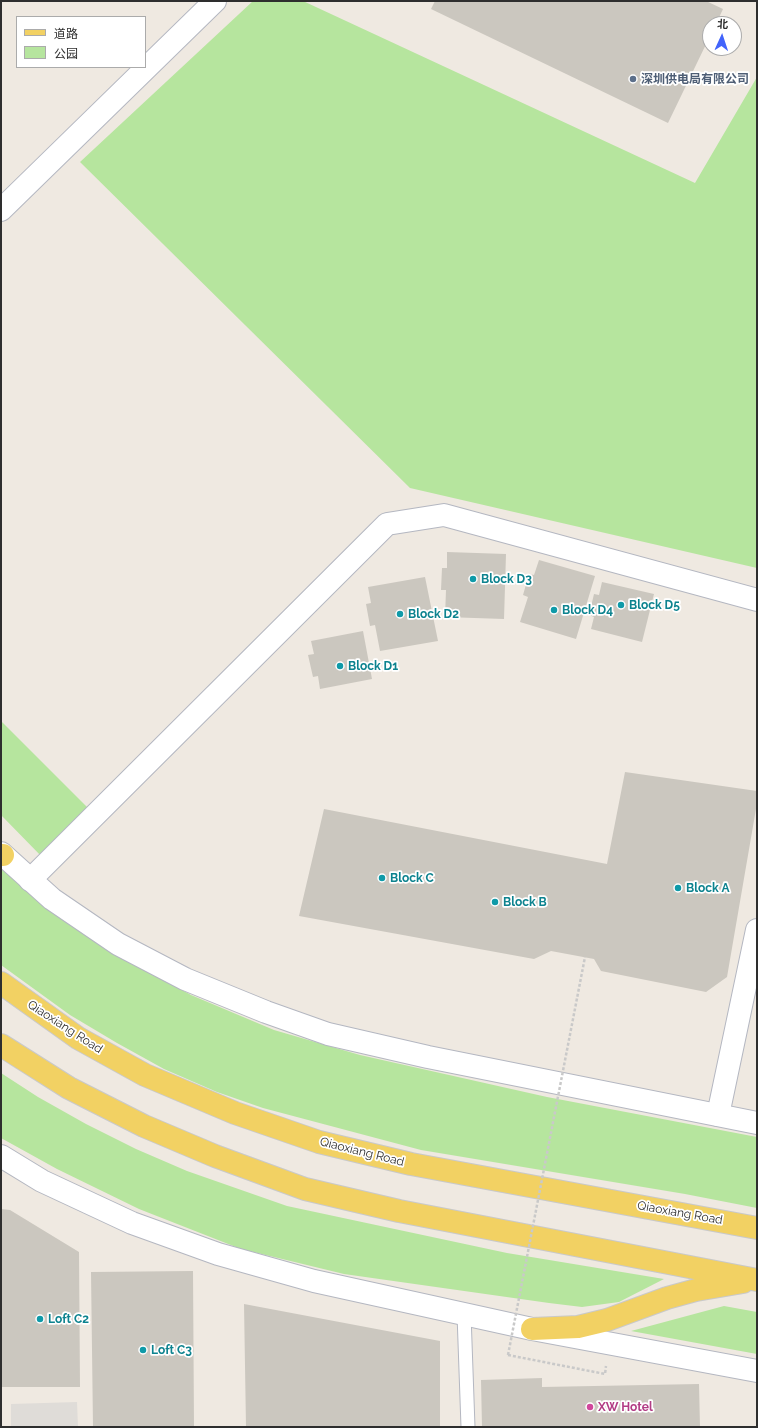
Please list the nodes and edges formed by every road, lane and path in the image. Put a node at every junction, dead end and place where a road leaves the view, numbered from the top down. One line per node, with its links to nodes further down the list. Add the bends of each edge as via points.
1 (215, 1): 2 (main road)
2 (1, 210)
3 (757, 600): 5 (main road, via 444,515 387,524)
4 (2, 854): 5 (main road)
5 (30, 880): 10 (main road, via 52,899 118,944 185,978 266,1012 328,1034 428,1057)
6 (757, 930): 10 (main road)
7 (585, 957): 18 (path, bridge, via 508,1355)
8 (1, 983): 13 (main road, Qiaoxiang Road, via 78,1038 145,1075 235,1113 319,1142 411,1164)
9 (1, 1045): 14 (main road, via 69,1088 144,1126 215,1156 305,1189 399,1211)
10 (718, 1115): 11 (main road)
11 (757, 1123)
12 (1, 1156): 15 (main road, via 42,1181 132,1223 218,1254 314,1280)
13 (757, 1228)
14 (757, 1280): 16 (main road, via 696,1290 578,1327)
15 (464, 1314): 16 (main road); 19 (lane)
16 (532, 1329): 17 (main road)
17 (757, 1371)
18 (604, 1374)
19 (468, 1427)

